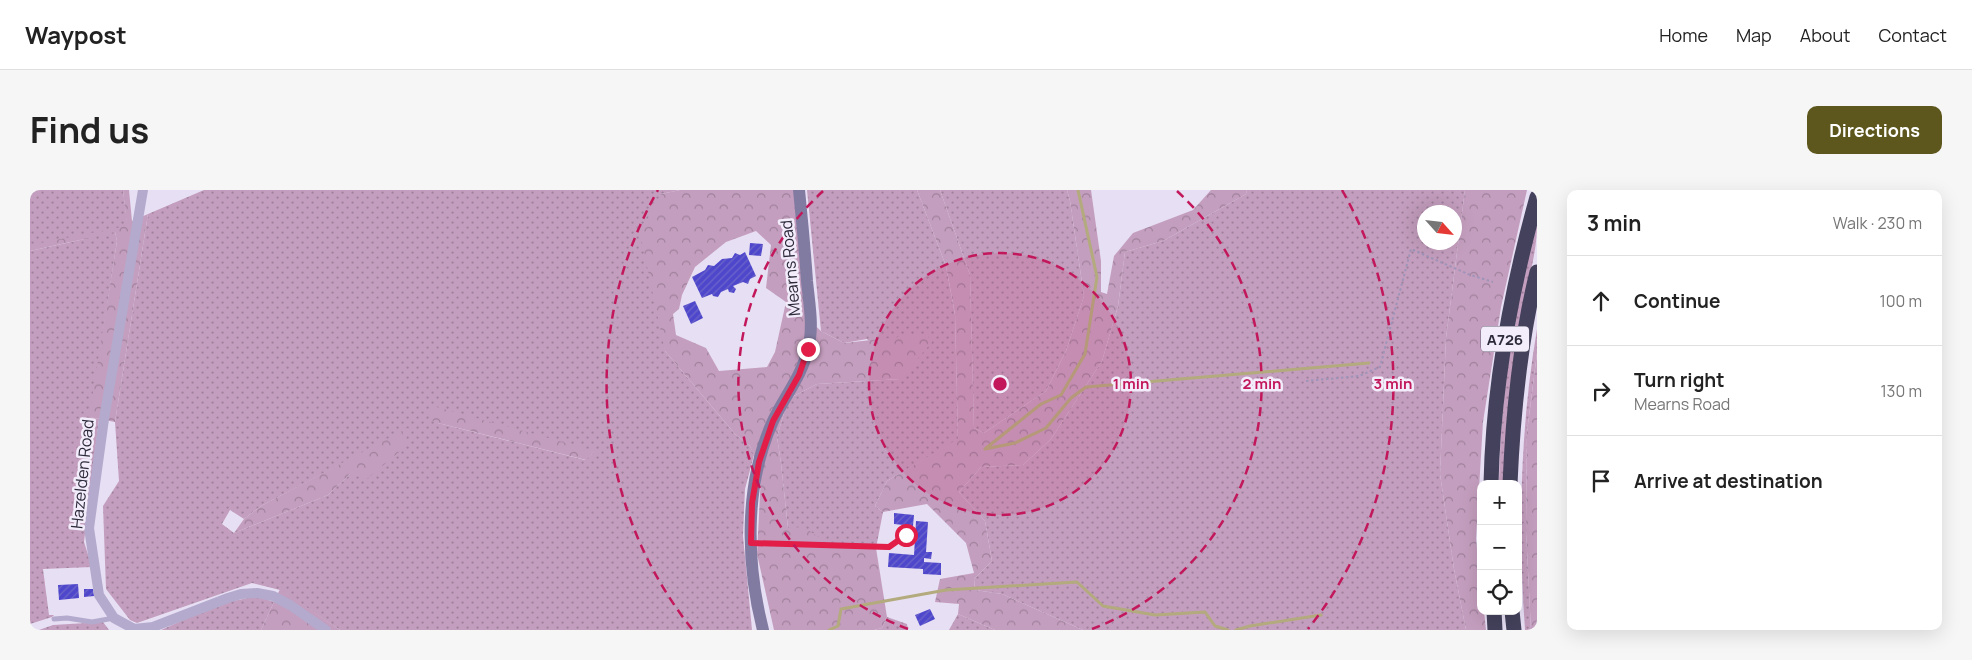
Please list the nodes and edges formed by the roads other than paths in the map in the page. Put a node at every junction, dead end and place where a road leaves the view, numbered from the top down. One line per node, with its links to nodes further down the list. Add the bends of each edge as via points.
1 (143, 190): 11 (street, Hazelden Road, via 89,528 99,595)
2 (799, 190): 8 (street, Mearns Road, via 811,323 808,349 799,375 773,421 759,462 752,503)
3 (1537, 197): 5 (highway, A726, via 1508,322)
4 (1537, 272): 6 (highway, A726, via 1515,406)
5 (1491, 480)
6 (1510, 480)
7 (906, 535): 8 (lane, via 889,547)
8 (751, 543): 15 (street, Mearns Road, via 757,606)
9 (1494, 615): 16 (highway)
10 (1512, 615): 17 (highway)
11 (114, 618): 12 (lane, via 92,622); 13 (street, via 134,629)
12 (54, 619)
13 (151, 628): 14 (street, via 228,598 258,593 290,605)
14 (326, 630)
15 (763, 630)
16 (1495, 630)
17 (1514, 630)

